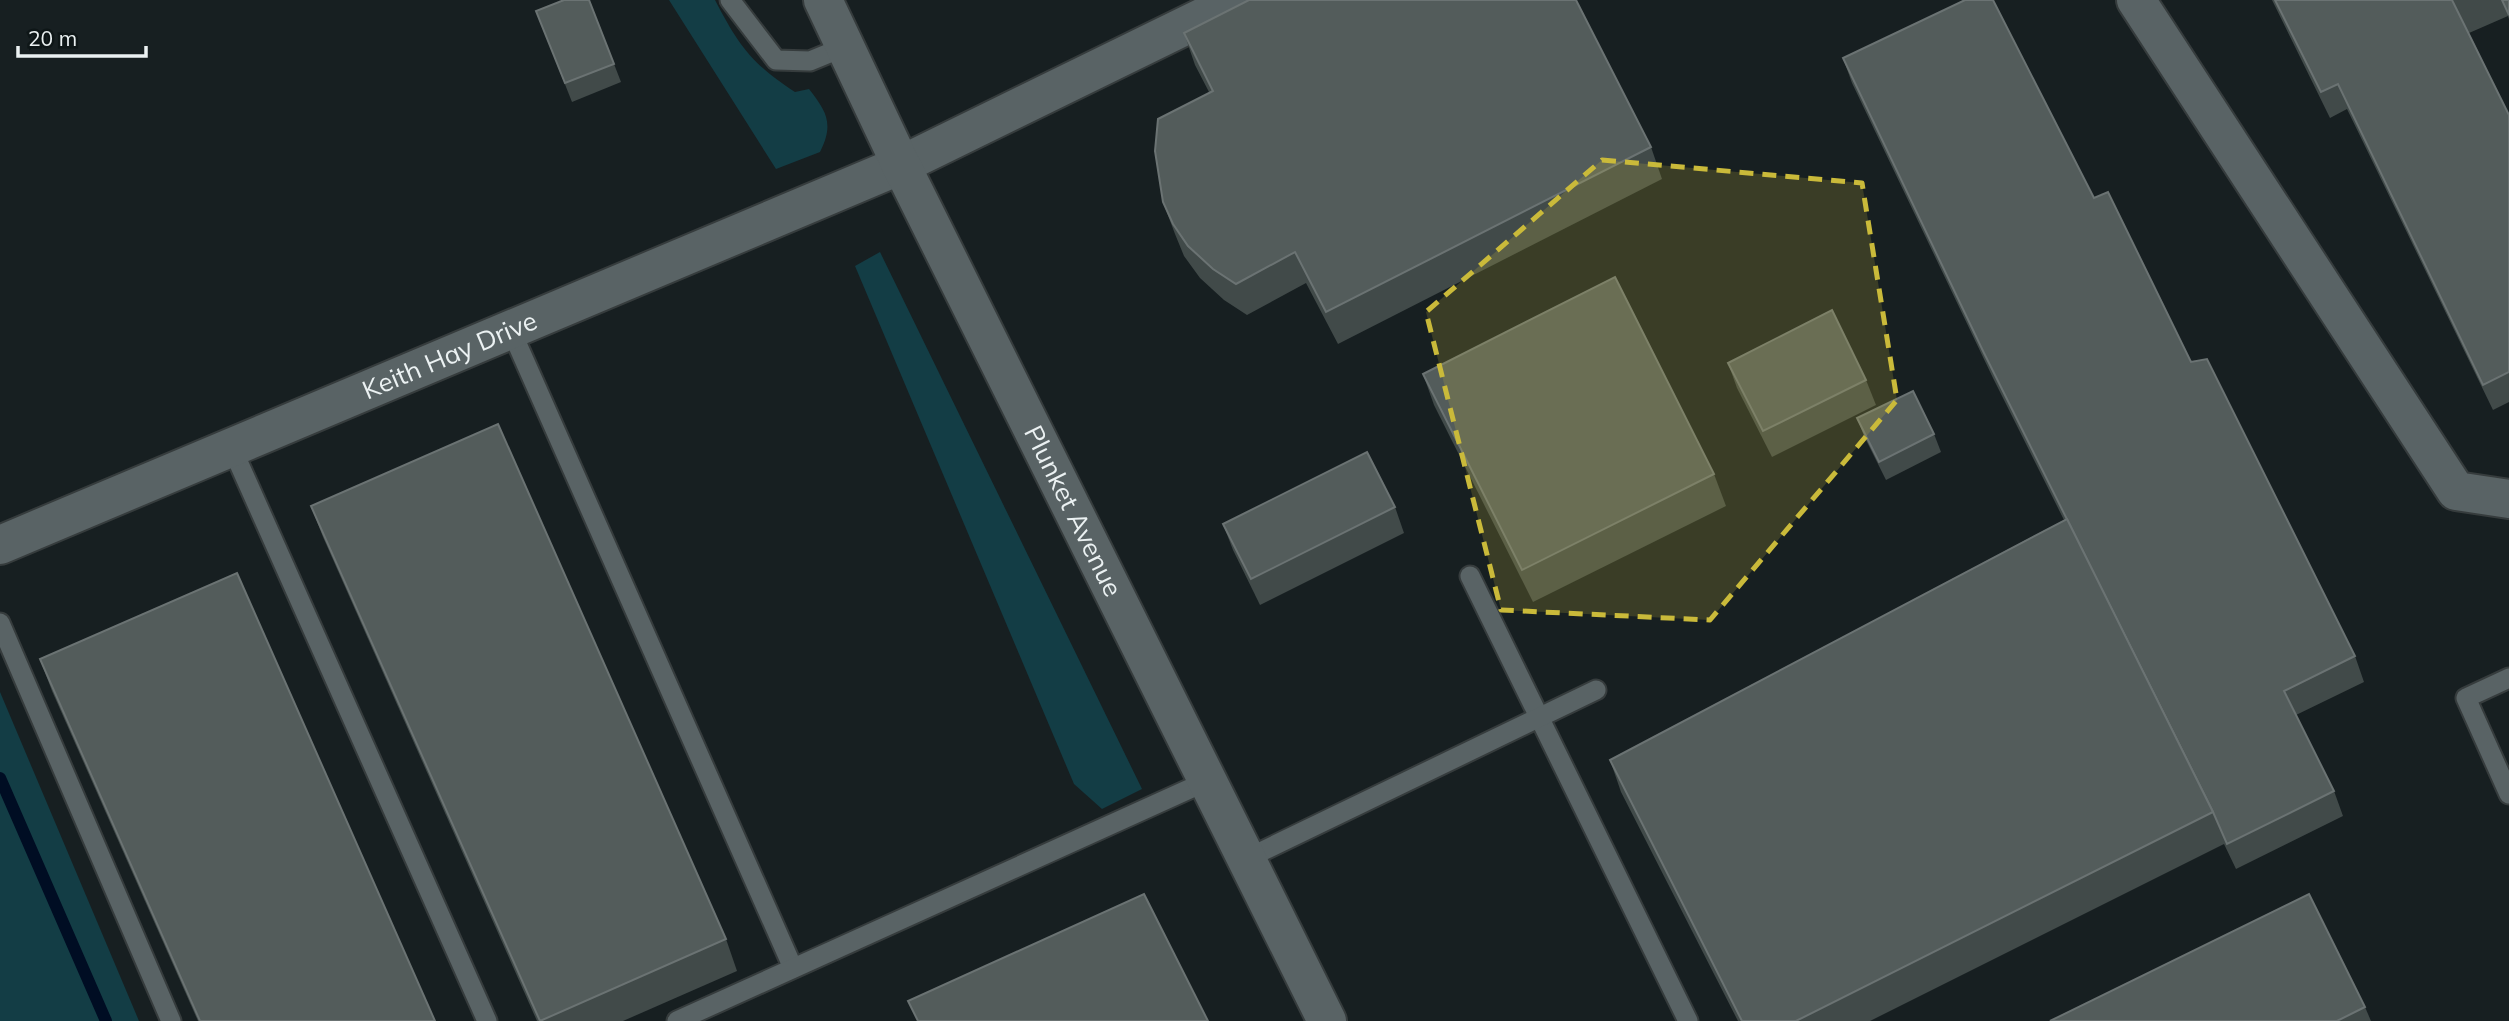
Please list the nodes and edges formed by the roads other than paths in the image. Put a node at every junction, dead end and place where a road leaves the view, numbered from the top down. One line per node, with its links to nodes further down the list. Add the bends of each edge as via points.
1 (730, 0): 5 (lane, via 776,60 810,61)
2 (822, 0): 5 (street, Plunket Avenue)
3 (1238, 0): 6 (street, Keith Hay Drive)
4 (2136, 0): 9 (street, via 2456,491)
5 (844, 47): 6 (street, Plunket Avenue)
6 (901, 164): 7 (street, Keith Hay Drive); 16 (street, Plunket Avenue)
7 (511, 330): 8 (street, Keith Hay Drive); 19 (lane)
8 (232, 448): 10 (street, Keith Hay Drive); 21 (lane)
9 (2509, 499)
10 (0, 545)
11 (1470, 576): 15 (lane)
12 (0, 623): 20 (lane)
13 (2509, 678): 17 (lane, via 2466,698)
14 (1596, 690): 15 (lane)
15 (1539, 717): 18 (lane); 24 (lane)
16 (1207, 781): 18 (street, Plunket Avenue); 19 (lane)
17 (2509, 794)
18 (1246, 859): 23 (street, Plunket Avenue)
19 (793, 968): 22 (lane)
20 (171, 1021)
21 (487, 1021)
22 (677, 1021)
23 (1327, 1021)
24 (1688, 1021)

